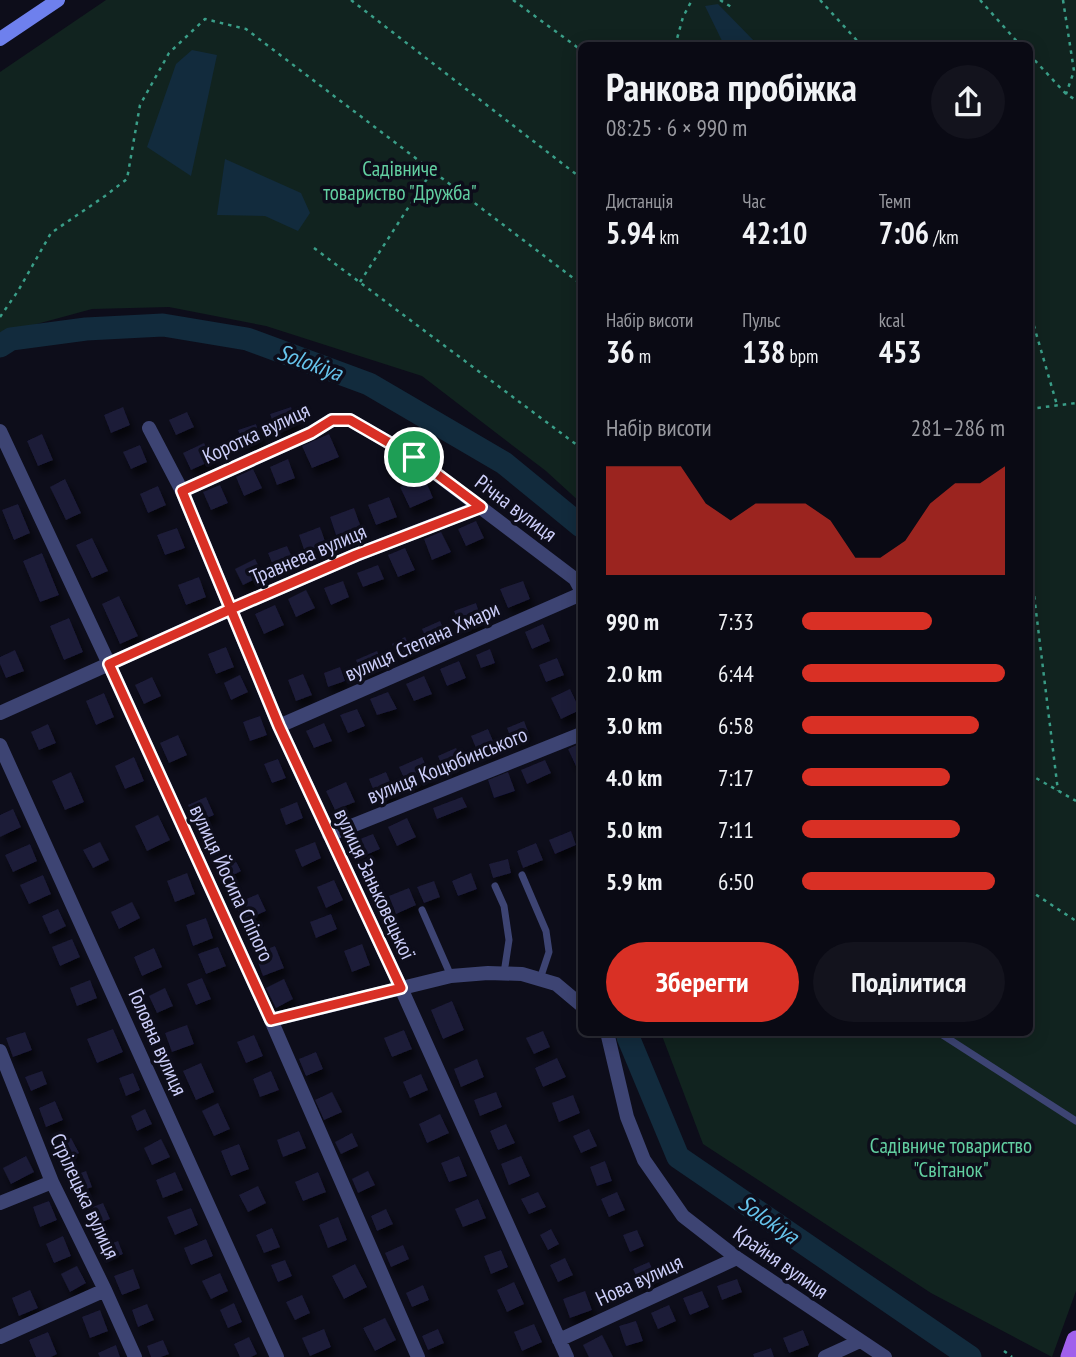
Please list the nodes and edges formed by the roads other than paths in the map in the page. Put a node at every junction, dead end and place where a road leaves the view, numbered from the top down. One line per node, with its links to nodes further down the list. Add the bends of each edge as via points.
1 (58, 0): 2 (main road)
2 (0, 39)
3 (350, 420): 6 (street, Коротка вулиця, via 332,420); 7 (street, Річна вулиця, via 414,457)
4 (149, 428): 6 (street, вулиця Заньковецької)
5 (0, 430): 11 (street, вулиця Йосипа Сліпого)
6 (182, 491): 10 (street, вулиця Заньковецької)
7 (481, 507): 8 (street, Річна вулиця); 10 (street, Травнева вулиця)
8 (578, 586)
9 (578, 593): 13 (street, вулиця Степана Хмари)
10 (231, 609): 11 (street, Травнева вулиця); 13 (street, вулиця Заньковецької)
11 (109, 664): 12 (street, Травнева вулиця); 25 (street, вулиця Йосипа Сліпого)
12 (0, 713)
13 (279, 726): 16 (street, вулиця Заньковецької)
14 (578, 735): 16 (street, вулиця Коцюбинського)
15 (0, 745): 39 (street, Головна вулиця)
16 (329, 835): 23 (street, вулиця Заньковецької)
17 (522, 875): 22 (lane, via 549,952)
18 (495, 886): 20 (lane, via 504,906 509,940)
19 (422, 910): 21 (lane)
20 (504, 974): 21 (street); 22 (street)
21 (451, 976): 23 (street)
22 (540, 979): 24 (street, via 556,984)
23 (401, 988): 25 (street); 35 (street, вулиця Заньковецької)
24 (578, 1002)
25 (271, 1020): 40 (street, вулиця Йосипа Сліпого)
26 (608, 1036): 32 (street, Крайня вулиця, via 627,1117 644,1160 683,1216)
27 (944, 1036): 29 (lane)
28 (0, 1051): 30 (street, Стрілецька вулиця)
29 (1076, 1121)
30 (52, 1182): 31 (street); 33 (street, Стрілецька вулиця)
31 (0, 1203)
32 (737, 1258): 35 (street, Нова вулиця); 37 (street, Крайня вулиця)
33 (105, 1290): 34 (street); 38 (street, Стрілецька вулиця)
34 (0, 1337)
35 (559, 1340): 41 (street, вулиця Заньковецької)
36 (1076, 1340): 44 (main road)
37 (860, 1342): 42 (street); 43 (street, Крайня вулиця)
38 (135, 1357)
39 (277, 1357)
40 (418, 1357)
41 (567, 1357)
42 (825, 1357)
43 (885, 1357)
44 (1070, 1357)

